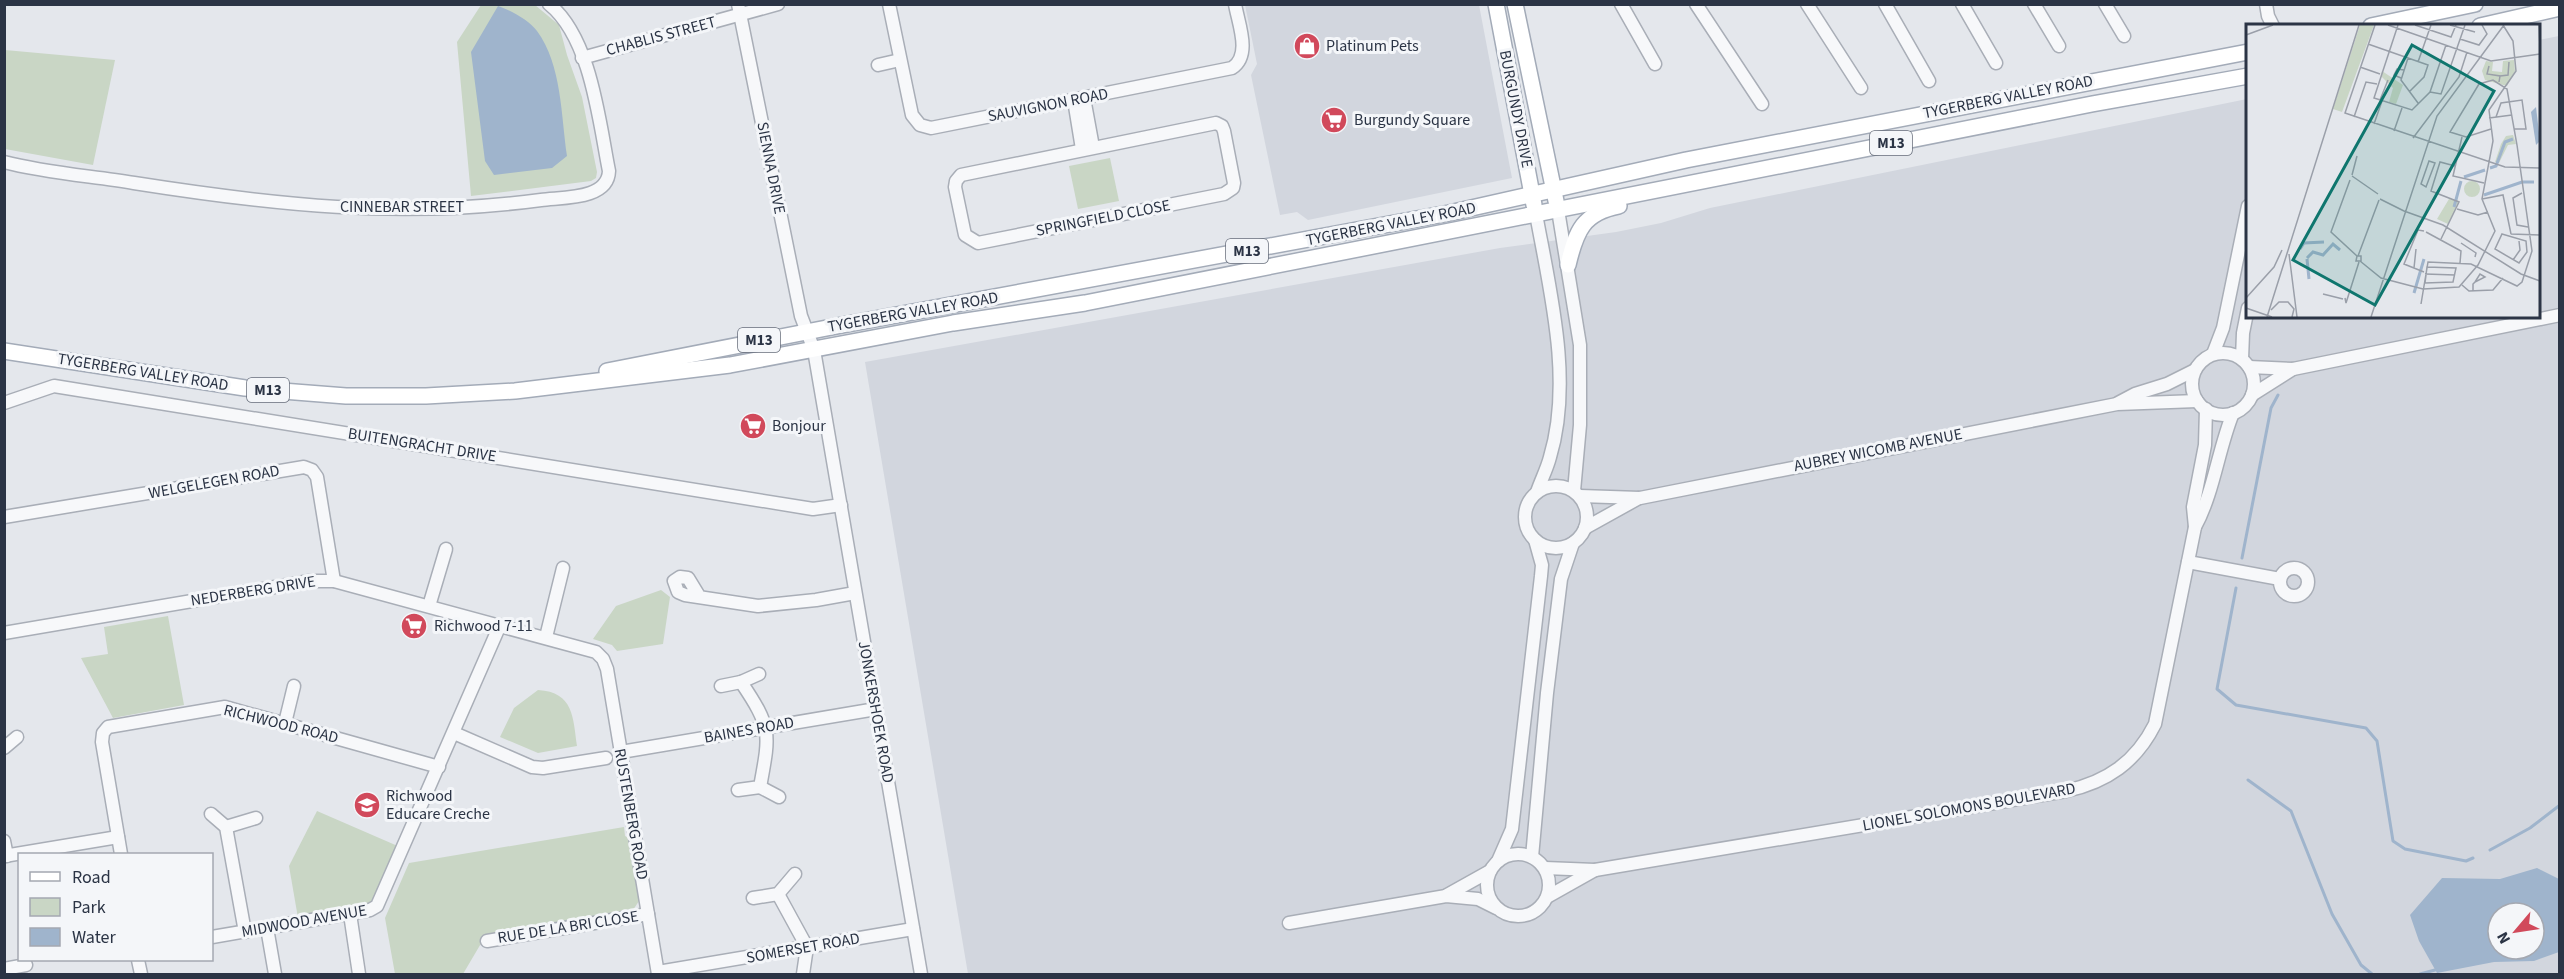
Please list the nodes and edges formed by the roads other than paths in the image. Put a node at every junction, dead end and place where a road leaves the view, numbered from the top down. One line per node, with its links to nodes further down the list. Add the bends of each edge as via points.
1 (549, 4): 22 (street, CINNEBAR STREET, via 569,26)
2 (778, 4): 16 (street, CHABLIS STREET)
3 (889, 4): 23 (street, SAUVIGNON ROAD)
4 (1234, 4): 30 (street, SAUVIGNON ROAD, via 1243,49 1237,65)
5 (1496, 4): 36 (main road, BURGUNDY DRIVE)
6 (1515, 4): 35 (main road, BURGUNDY DRIVE)
7 (1621, 4): 25 (street)
8 (1695, 4): 31 (street)
9 (1807, 4): 29 (street)
10 (1885, 4): 28 (street)
11 (1962, 4): 24 (street)
12 (2034, 4): 20 (street)
13 (2105, 4): 19 (street)
14 (2475, 4): 17 (main road)
15 (2559, 8): 18 (main road)
16 (739, 10): 22 (street, CHABLIS STREET); 43 (street, SIENNA DRIVE)
17 (2380, 24)
18 (2489, 24)
19 (2124, 36)
20 (2059, 46)
21 (2246, 52): 35 (main road, TYGERBERG VALLEY ROAD / M13, via 1686,160)
22 (582, 58): 33 (street, CINNEBAR STREET, via 593,92 609,177 600,190 573,196 441,209 360,209 233,199)
23 (900, 60): 26 (street); 30 (street, SAUVIGNON ROAD, via 912,115 916,123 927,128)
24 (1996, 63)
25 (1655, 64)
26 (878, 65)
27 (2246, 76): 34 (main road, TYGERBERG VALLEY ROAD / M13)
28 (1929, 81)
29 (1861, 88)
30 (1079, 99): 32 (street)
31 (1762, 104)
32 (1088, 148): 32 (street, SPRINGFIELD CLOSE, via 961,175 955,187 965,235 978,243 1224,194 1233,188 1224,131 1219,124)
33 (4, 162)
34 (1690, 183): 37 (main road, TYGERBERG VALLEY ROAD / M13); 40 (main road, via 1678,191 1591,217 1577,232)
35 (1554, 191): 36 (main road, TYGERBERG VALLEY ROAD / M13); 37 (main road, BURGUNDY DRIVE)
36 (1532, 196): 39 (main road, BURGUNDY DRIVE); 43 (main road, TYGERBERG VALLEY ROAD / M13)
37 (1558, 210): 39 (main road, TYGERBERG VALLEY ROAD / M13); 40 (street)
38 (2246, 211): 46 (street, via 2223,328)
39 (1536, 214): 44 (main road, TYGERBERG VALLEY ROAD / M13, via 1085,303); 57 (street, via 1558,337 1555,437)
40 (1568, 264): 58 (street, via 1582,387)
41 (2246, 314): 47 (street)
42 (2559, 315): 48 (street)
43 (806, 332): 44 (street, SIENNA DRIVE); 50 (main road, TYGERBERG VALLEY ROAD / M13)
44 (814, 350): 50 (main road, TYGERBERG VALLEY ROAD / M13, via 730,365); 56 (street, TYGERBERG VALLEY ROAD)
45 (4, 351): 50 (main road, TYGERBERG VALLEY ROAD / M13, via 297,393 426,396)
46 (2213, 354): 47 (street, via 2223,352); 49 (street)
47 (2246, 363): 48 (street); 51 (street, via 2253,376)
48 (2293, 369): 51 (street)
49 (2194, 370): 53 (street, AUBREY WICOMB AVENUE); 54 (street, via 2192,388)
50 (534, 389)
51 (2252, 395): 55 (street)
52 (4, 403): 60 (street, BUITENGRACHT DRIVE, via 54,386 813,509)
53 (2117, 404): 54 (street, AUBREY WICOMB AVENUE); 59 (street, AUBREY WICOMB AVENUE)
54 (2201, 405): 55 (street, via 2220,415); 62 (street, LIONEL SOLOMONS BOULEVARD, via 2205,446 2193,507)
55 (2234, 413): 62 (street, LIONEL SOLOMONS BOULEVARD, via 2224,435 2204,510)
56 (831, 450): 60 (street, JONKERSHOEK ROAD)
57 (1537, 492): 58 (street, via 1557,485); 64 (street, via 1530,500 1525,521)
58 (1577, 493): 59 (street, AUBREY WICOMB AVENUE); 63 (street, via 1587,509)
59 (1640, 498): 63 (street, AUBREY WICOMB AVENUE)
60 (841, 505): 71 (street, JONKERSHOEK ROAD)
61 (4, 517): 70 (street, WELGELEGEN ROAD, via 304,467 317,477)
62 (2195, 527): 67 (street, LIONEL SOLOMONS BOULEVARD)
63 (1585, 528): 65 (street)
64 (1535, 540): 65 (street, via 1554,548); 103 (street, via 1542,565 1512,829)
65 (1573, 543): 102 (street, via 1560,590 1546,693)
66 (446, 549): 73 (street)
67 (2188, 562): 69 (street); 105 (street, LIONEL SOLOMONS BOULEVARD, via 2155,724 2134,756 2101,780 2066,791)
68 (563, 568): 76 (street)
69 (2280, 579)
70 (334, 580): 73 (street, NEDERBERG DRIVE); 75 (street, NEDERBERG DRIVE)
71 (855, 593): 72 (street, via 758,606); 82 (street, JONKERSHOEK ROAD)
72 (699, 596)
73 (429, 606): 74 (street, NEDERBERG DRIVE)
74 (500, 626): 76 (street, NEDERBERG DRIVE); 85 (street, MIDWOOD AVENUE)
75 (4, 633)
76 (546, 637): 77 (street, NEDERBERG DRIVE, via 590,649)
77 (600, 656): 88 (street, RUSTENBERG ROAD, via 607,669)
78 (759, 674): 79 (street)
79 (741, 682): 81 (street); 84 (street)
80 (294, 686): 83 (street)
81 (722, 686)
82 (876, 709): 84 (street, BAINES ROAD); 117 (street, JONKERSHOEK ROAD)
83 (285, 723): 90 (street, RICHWOOD ROAD); 97 (street, RICHWOOD ROAD, via 218,707 108,728 102,742)
84 (766, 727): 88 (street, BAINES ROAD); 91 (street, via 768,745)
85 (454, 733): 89 (street, via 532,767); 90 (street, MIDWOOD AVENUE)
86 (17, 737): 87 (street)
87 (4, 748)
88 (621, 752): 114 (street, RUSTENBERG ROAD)
89 (606, 758)
90 (439, 767): 113 (street, MIDWOOD AVENUE, via 381,900 370,910)
91 (760, 787): 92 (street); 93 (street)
92 (738, 790)
93 (779, 797)
94 (211, 813): 96 (street)
95 (256, 818): 96 (street)
96 (226, 828): 118 (street)
97 (118, 837): 99 (street); 100 (street, RICHWOOD ROAD)
98 (4, 841): 101 (street)
99 (24, 853)
100 (121, 853)
101 (6, 856)
102 (1532, 857): 103 (street, via 1514,854); 104 (street)
103 (1498, 861): 106 (street)
104 (1545, 868): 105 (street, LIONEL SOLOMONS BOULEVARD); 110 (street)
105 (1595, 870): 110 (street, LIONEL SOLOMONS BOULEVARD)
106 (1490, 871): 109 (street); 112 (street, via 1487,892)
107 (795, 874): 108 (street)
108 (778, 894): 111 (street); 121 (street)
109 (1446, 896): 112 (street, via 1479,899); 115 (street)
110 (1547, 897): 112 (street, via 1536,911 1520,917)
111 (753, 898)
112 (1496, 908)
113 (350, 914): 116 (street, MIDWOOD AVENUE); 126 (street)
114 (648, 914): 120 (street, RUE DE LA BRI CLOSE); 124 (street, RUSTENBERG ROAD)
115 (1289, 923)
116 (267, 928): 118 (street, MIDWOOD AVENUE); 125 (street)
117 (913, 929): 121 (street, SOMERSET ROAD); 128 (street, JONKERSHOEK ROAD)
118 (244, 932): 119 (street, MIDWOOD AVENUE)
119 (213, 937)
120 (487, 941)
121 (807, 947): 124 (street, SOMERSET ROAD); 127 (street)
122 (26, 965): 123 (street)
123 (4, 969)
124 (658, 973)
125 (275, 975)
126 (360, 975)
127 (803, 975)
128 (921, 975)

